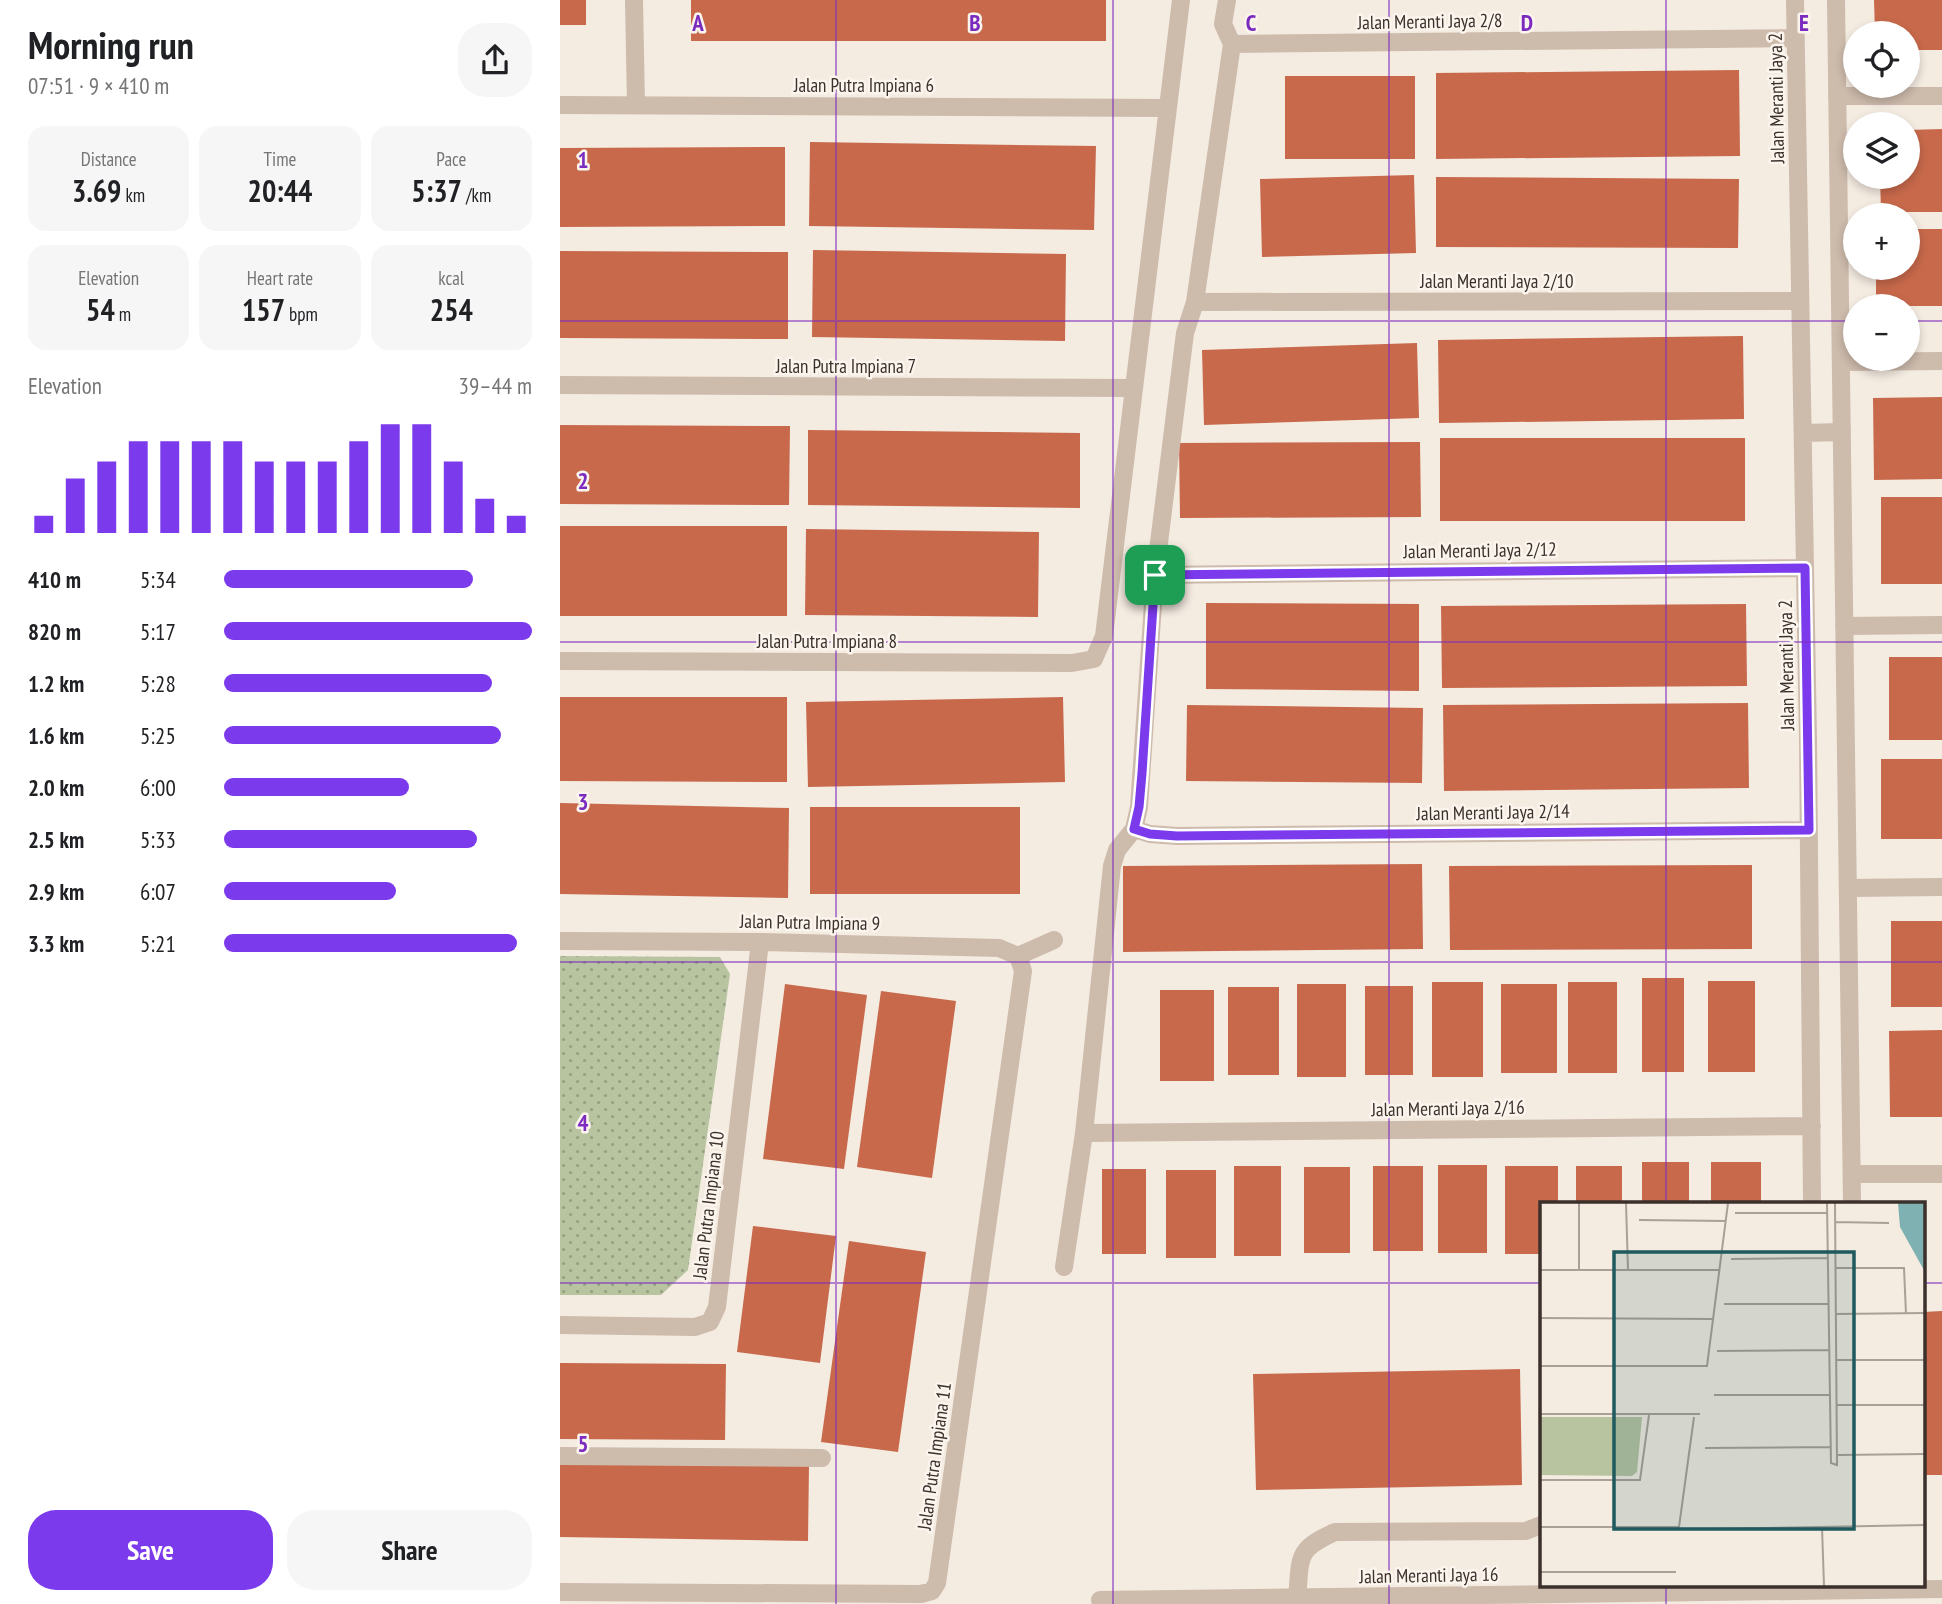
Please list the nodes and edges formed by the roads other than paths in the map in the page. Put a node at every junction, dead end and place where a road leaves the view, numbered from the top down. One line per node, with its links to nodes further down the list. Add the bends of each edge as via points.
1 (634, 0): 11 (street)
2 (1181, 0): 12 (street)
3 (1227, 0): 7 (street, via 1223,24)
4 (1795, 0): 6 (street, Jalan Meranti Jaya 2)
5 (1836, 0): 8 (street)
6 (1796, 38): 7 (street, Jalan Meranti Jaya 2/8); 13 (street, Jalan Meranti Jaya 2)
7 (1232, 44): 14 (street)
8 (1837, 96): 9 (street); 16 (street)
9 (1942, 96)
10 (560, 105): 11 (street, Jalan Putra Impiana 6)
11 (636, 105): 12 (street, Jalan Putra Impiana 6)
12 (1167, 108): 18 (street)
13 (1800, 301): 14 (street, Jalan Meranti Jaya 2/10); 20 (street, Jalan Meranti Jaya 2)
14 (1195, 302): 22 (street, via 1185,333)
15 (1942, 361): 16 (street)
16 (1841, 362): 19 (street)
17 (560, 385): 18 (street, Jalan Putra Impiana 7)
18 (1133, 388): 25 (street, Jalan Putra Impiana 8, via 1104,636 1094,659 1072,663)
19 (1842, 432): 20 (street); 23 (street)
20 (1802, 433): 21 (street, Jalan Meranti Jaya 2)
21 (1805, 568): 22 (street, Jalan Meranti Jaya 2/12); 27 (street, Jalan Meranti Jaya 2)
22 (1155, 575): 26 (street)
23 (1844, 625): 24 (street); 29 (street)
24 (1942, 625)
25 (560, 662)
26 (1134, 829): 27 (street, Jalan Meranti Jaya 2/14, via 1177,836); 35 (street, via 1117,850 1112,866)
27 (1809, 830): 34 (street, Jalan Meranti Jaya 2)
28 (1942, 887): 29 (street)
29 (1847, 888): 36 (street)
30 (1054, 940): 33 (street)
31 (560, 941): 32 (street, Jalan Putra Impiana 9)
32 (760, 942): 33 (street, Jalan Putra Impiana 9, via 999,948); 41 (street, Jalan Putra Impiana 10, via 718,1307 709,1322 695,1327)
33 (1018, 956): 46 (street, Jalan Putra Impiana 11, via 1023,971 937,1583 932,1591)
34 (1812, 1126): 35 (street, Jalan Meranti Jaya 2/16); 38 (street, Jalan Meranti Jaya 2)
35 (1084, 1132): 40 (street)
36 (1852, 1174): 37 (street); 39 (street)
37 (1942, 1174)
38 (1812, 1202)
39 (1852, 1202)
40 (1065, 1267)
41 (560, 1325)
42 (560, 1456): 43 (street)
43 (822, 1458)
44 (1540, 1525): 47 (street, via 1526,1531 1335,1532 1311,1543 1301,1558)
45 (1942, 1589): 48 (street, Jalan Meranti Jaya 16)
46 (560, 1591)
47 (1297, 1598): 48 (street, Jalan Meranti Jaya 16); 49 (street, Jalan Meranti Jaya 16)
48 (1759, 1598)
49 (1100, 1600)

